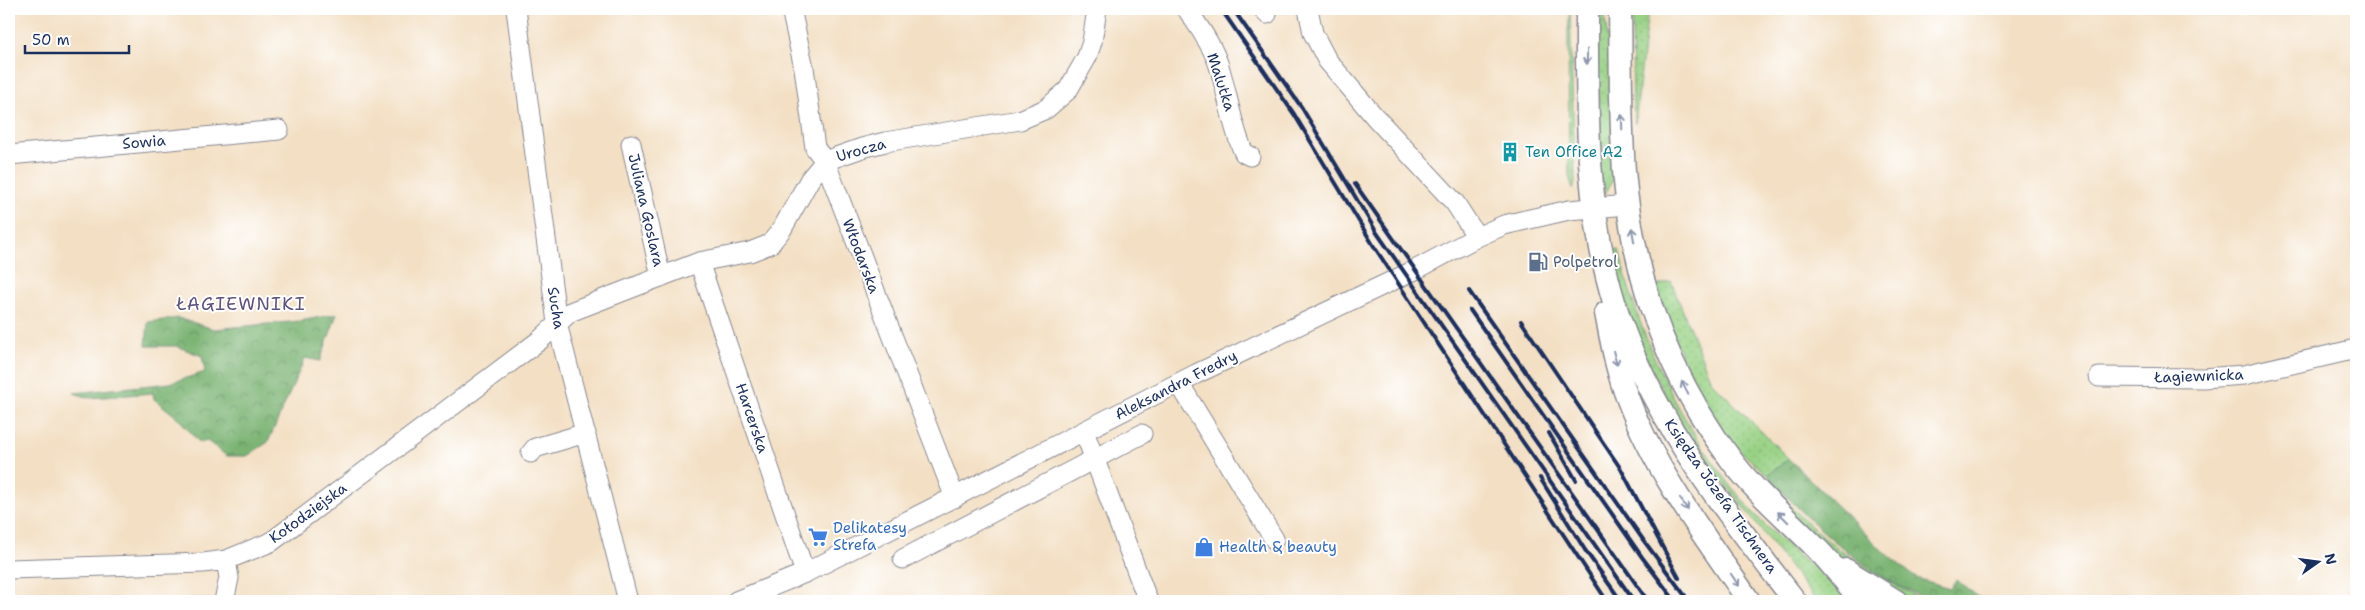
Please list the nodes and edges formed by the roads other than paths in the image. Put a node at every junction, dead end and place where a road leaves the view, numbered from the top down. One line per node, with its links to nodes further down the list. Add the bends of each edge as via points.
1 (516, 9): 19 (street, Sucha)
2 (791, 9): 12 (street, Włodarska, via 804,68 815,148)
3 (1097, 9): 12 (street, Urocza, via 1087,58 1068,90 1046,109 1011,122 886,142)
4 (1187, 9): 11 (street, Malutka, via 1218,62 1238,140 1244,154)
5 (1308, 9): 15 (street, via 1313,33 1327,60 1455,203)
6 (1587, 9): 14 (main road, Księdza Józefa Tischnera, one-way to 14, via 1587,89)
7 (1620, 9): 13 (main road, Księdza Józefa Tischnera, one-way to 7, via 1622,141)
8 (279, 130): 10 (street, Sowia)
9 (631, 144): 18 (street, Juliana Goslara)
10 (9, 155)
11 (1250, 156)
12 (824, 161): 17 (street, Urocza, via 770,244 750,252); 28 (street, Włodarska)
13 (1628, 205): 14 (street, Aleksandra Fredry); 30 (main road, Księdza Józefa Tischnera, one-way to 13, via 1769,504 1733,462 1688,393 1664,346 1651,307)
14 (1594, 208): 15 (street, Aleksandra Fredry, via 1569,210 1504,225); 16 (main road, Księdza Józefa Tischnera)
15 (1477, 237): 22 (street, Aleksandra Fredry)
16 (1603, 258): 39 (main road, one-way to 39, via 1602,296 1613,352 1629,402 1681,499); 40 (main road, Księdza Józefa Tischnera, via 1628,343 1661,410 1694,464)
17 (699, 262): 18 (street, Urocza); 34 (street, Harcerska)
18 (661, 277): 19 (street, Urocza, via 570,312)
19 (557, 323): 24 (street, Sucha); 32 (street, Kołodziejska, via 540,340 271,542)
20 (2356, 349): 21 (street, Łagiewnicka, via 2244,375)
21 (2099, 377)
22 (1179, 383): 23 (street, Aleksandra Fredry); 29 (street)
23 (1084, 431): 27 (street); 28 (street, Aleksandra Fredry)
24 (586, 433): 26 (street); 36 (street, Sucha)
25 (1142, 434): 27 (street)
26 (532, 449)
27 (1096, 459): 31 (street); 38 (street)
28 (955, 498): 34 (street, Aleksandra Fredry)
29 (1274, 539)
30 (1819, 550): 41 (main road, Księdza Józefa Tischnera); 42 (main road)
31 (903, 559)
32 (226, 560): 33 (street, Kołodziejska, via 203,564); 35 (street, via 229,578)
33 (9, 569)
34 (805, 573): 37 (street, Aleksandra Fredry)
35 (224, 601)
36 (628, 601)
37 (736, 601)
38 (1148, 601)
39 (1749, 601)
40 (1796, 601)
41 (1862, 601)
42 (1896, 601)

